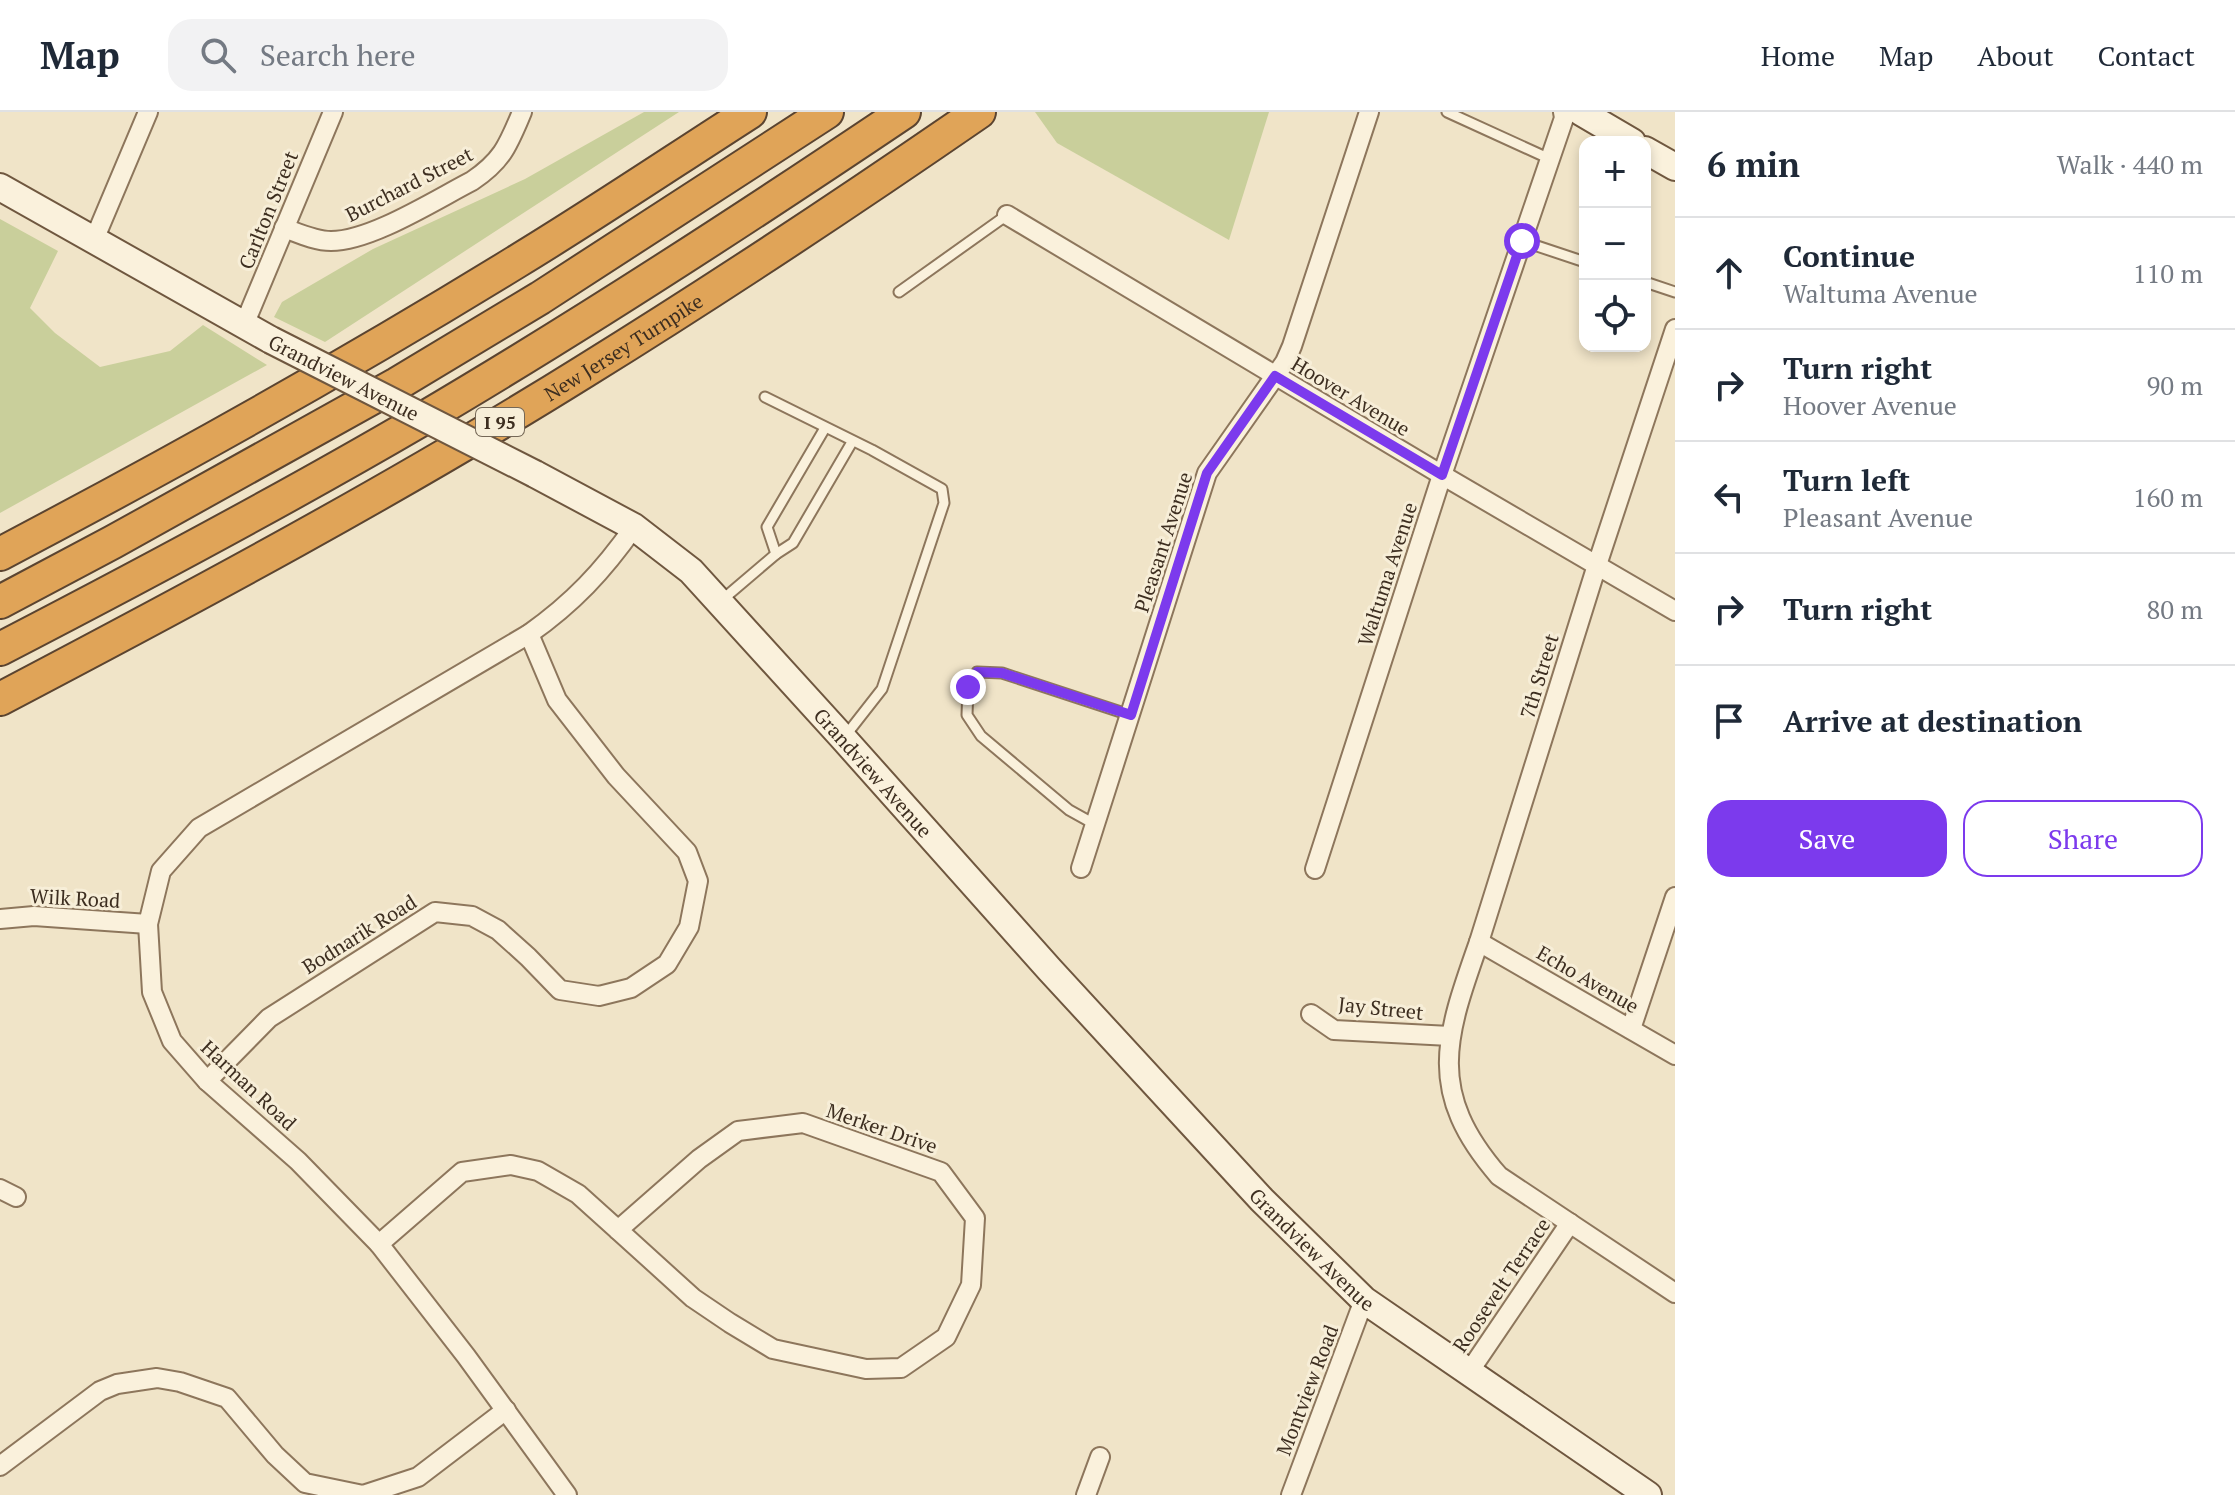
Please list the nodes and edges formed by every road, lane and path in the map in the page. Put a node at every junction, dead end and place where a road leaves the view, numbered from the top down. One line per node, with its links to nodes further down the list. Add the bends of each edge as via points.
1 (148, 112): 19 (street)
2 (333, 112): 18 (street, Carlton Street)
3 (522, 112): 18 (street, Burchard Street, via 508,145 488,170 366,235 328,241)
4 (750, 112): 33 (highway, via 372,349)
5 (827, 112): 36 (highway, via 397,384)
6 (904, 112): 40 (highway, I 95, via 420,420)
7 (979, 112): 41 (highway, New Jersey Turnpike / I 95, via 571,380 297,539)
8 (1369, 112): 27 (street, Pleasant Avenue, via 1292,346)
9 (1563, 112): 14 (street, Waltuma Avenue)
10 (1581, 112): 12 (street)
11 (1455, 113): 14 (lane)
12 (1622, 136)
13 (1651, 153): 15 (street)
14 (1550, 159): 20 (street, Waltuma Avenue)
15 (1675, 167)
16 (0, 187): 19 (street, Grandview Avenue)
17 (1007, 215): 23 (lane); 27 (street, Hoover Avenue)
18 (284, 228): 25 (street, Carlton Street)
19 (94, 240): 25 (street, Grandview Avenue)
20 (1522, 241): 21 (lane); 31 (street, Waltuma Avenue)
21 (1579, 260)
22 (1651, 284): 24 (lane)
23 (899, 292)
24 (1675, 292)
25 (244, 325): 32 (street, Grandview Avenue, bridge)
26 (1675, 329): 35 (street, 7th Street)
27 (1275, 376): 31 (street, Hoover Avenue); 42 (street, Pleasant Avenue, via 1207,473)
28 (765, 397): 29 (lane)
29 (825, 428): 30 (lane); 34 (lane, via 767,527)
30 (852, 442): 34 (lane, via 793,543); 43 (lane, via 942,489 944,503 882,689)
31 (1442, 475): 35 (street, Hoover Avenue); 46 (street, Waltuma Avenue)
32 (634, 527): 37 (street, Grandview Avenue, via 691,571); 39 (street, Harman Road, via 594,579)
33 (0, 554)
34 (776, 554): 37 (lane)
35 (1597, 565): 38 (street, Hoover Avenue); 50 (street, 7th Street)
36 (0, 602)
37 (720, 602): 43 (street, Grandview Avenue)
38 (1675, 611)
39 (529, 634): 49 (street, Harman Road, via 199,828 161,871); 55 (street, Bodnarik Road, via 557,700 616,776 687,852 698,881 689,927 667,964 631,988 599,996 560,990 498,930 472,916 435,912 269,1018)
40 (0, 649)
41 (0, 699)
42 (1131, 715): 44 (street, Pleasant Avenue); 44 (lane, via 1002,673 977,672 968,687 967,715 981,736 1069,810)
43 (843, 738): 60 (street, Grandview Avenue, via 1262,1200)
44 (1096, 825): 45 (street, Pleasant Avenue)
45 (1081, 868)
46 (1315, 869)
47 (1675, 897): 52 (street)
48 (0, 919): 49 (street, Wilk Road, via 34,916)
49 (148, 924): 55 (street, Harman Road, via 152,992 172,1041)
50 (1479, 942): 52 (street, Echo Avenue); 53 (street, 7th Street)
51 (1311, 1014): 53 (street, Jay Street, via 1334,1030)
52 (1631, 1029): 54 (street, Echo Avenue)
53 (1450, 1036): 56 (street, 7th Street, via 1449,1079 1458,1115 1477,1150 1499,1176)
54 (1675, 1055)
55 (207, 1081): 58 (street, Harman Road, via 298,1161)
56 (1570, 1223): 59 (street, 7th Street); 61 (street, Roosevelt Terrace)
57 (618, 1230): 57 (street, Merker Drive, via 693,1298 773,1349 866,1369 901,1368 946,1337 971,1285 975,1218 941,1172 803,1123 738,1131); 58 (street, Merker Drive, via 578,1194 538,1171 511,1165 462,1172)
58 (379, 1244): 62 (street, Harman Road)
59 (1675, 1293)
60 (1364, 1300): 61 (street, Grandview Avenue); 67 (street, Montview Road)
61 (1469, 1372): 68 (street, Grandview Avenue)
62 (506, 1410): 64 (street, via 418,1477 363,1495 305,1483 227,1398 157,1378 100,1391); 65 (street, Harman Road)
63 (1100, 1457): 66 (street)
64 (0, 1466)
65 (567, 1495)
66 (1086, 1495)
67 (1291, 1495)
68 (1648, 1495)

